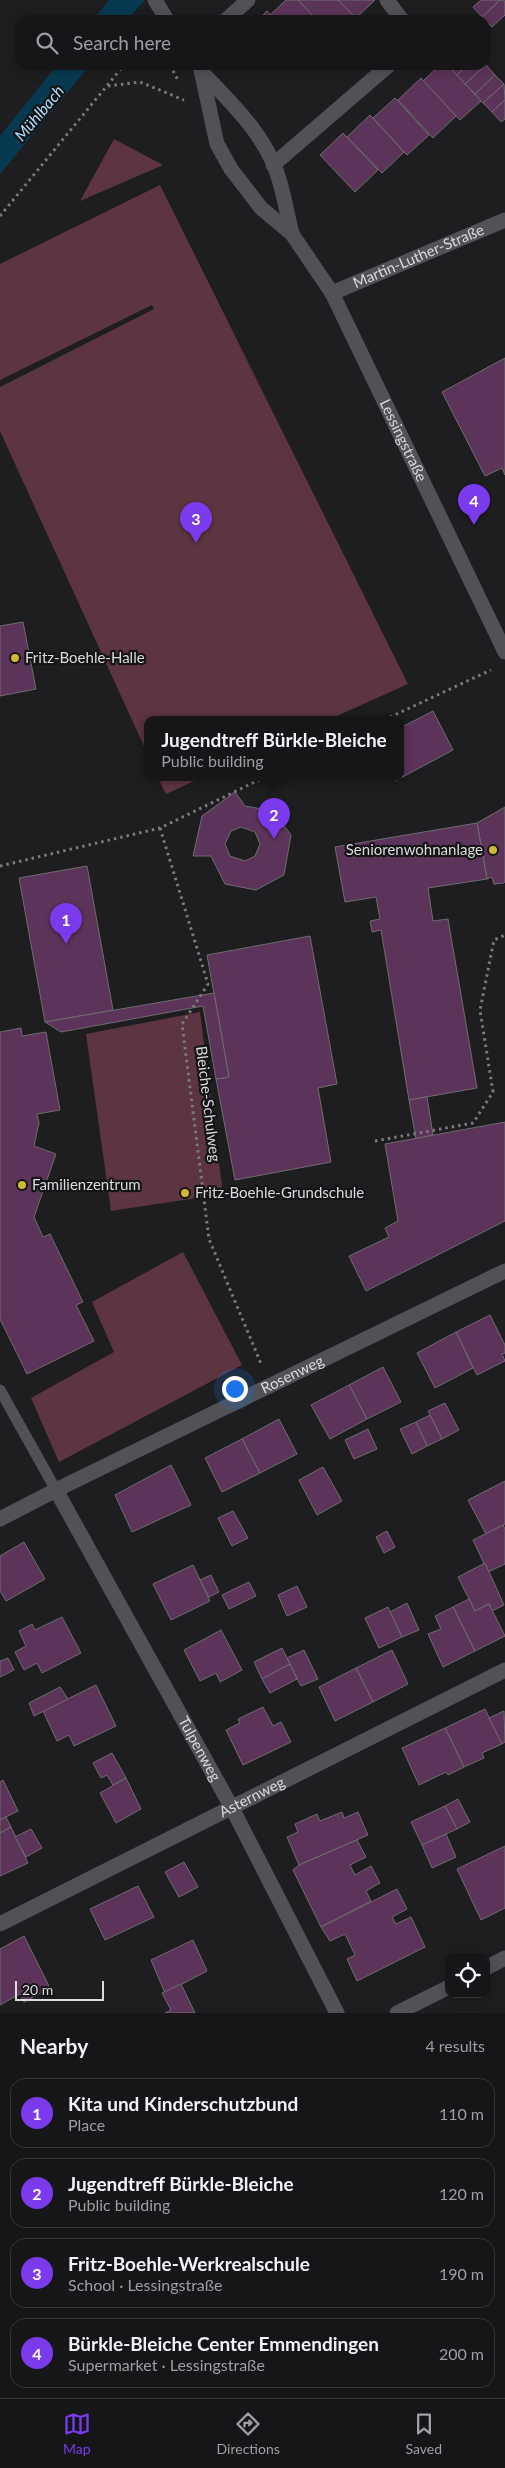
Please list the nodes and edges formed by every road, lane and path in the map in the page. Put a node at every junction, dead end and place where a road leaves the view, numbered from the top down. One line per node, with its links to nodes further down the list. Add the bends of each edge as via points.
1 (248, 0): 5 (street)
2 (387, 0): 6 (street)
3 (156, 2): 4 (street)
4 (164, 15)
5 (232, 15)
6 (398, 15)
7 (120, 70): 11 (path)
8 (199, 70): 16 (street, Lessingstraße, via 217,144 231,169 261,208)
9 (201, 70): 13 (street, Lessingstraße, via 246,119)
10 (383, 70): 13 (street)
11 (108, 86): 12 (path, via 140,82); 14 (path)
12 (189, 102)
13 (274, 165): 16 (street, Lessingstraße)
14 (0, 216)
15 (505, 220): 17 (street, Martin-Luther-Straße)
16 (292, 234): 17 (street, Lessingstraße)
17 (332, 294): 18 (street, Lessingstraße)
18 (505, 652)
19 (496, 667): 20 (path)
20 (392, 716)
21 (257, 781): 22 (path)
22 (160, 828): 23 (path); 27 (path, Bleiche-Schulweg, via 208,984 182,1024 209,1239)
23 (0, 866)
24 (505, 935): 25 (path, via 494,940 480,1010 493,1092 473,1123)
25 (375, 1141)
26 (505, 1271): 27 (street, Rosenweg)
27 (270, 1386): 29 (street, Rosenweg)
28 (0, 1390): 29 (lane)
29 (56, 1490): 30 (street, Rosenweg); 32 (street, Tulpenweg)
30 (0, 1519)
31 (505, 1670): 32 (street, Asternweg)
32 (232, 1808): 33 (street, Asternweg); 37 (street, Tulpenweg)
33 (0, 1924)
34 (505, 1958): 35 (street)
35 (490, 1966)
36 (445, 1989): 38 (street)
37 (337, 2013)
38 (396, 2013)

